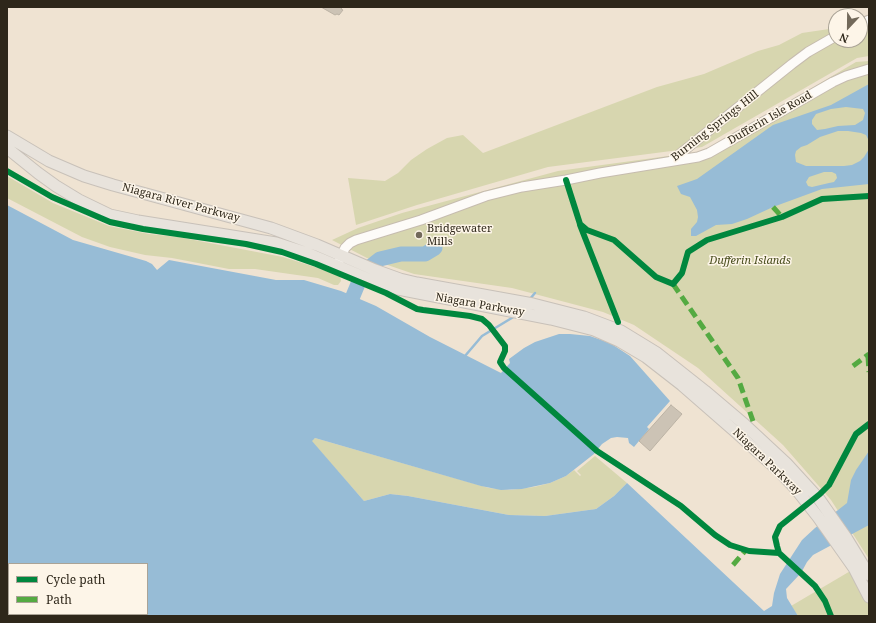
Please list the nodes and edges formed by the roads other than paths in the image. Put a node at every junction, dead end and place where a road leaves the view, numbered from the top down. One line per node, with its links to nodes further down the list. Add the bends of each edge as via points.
1 (828, 41): 5 (street, Burning Springs Hill, via 792,64)
2 (869, 69): 5 (street, Dufferin Isle Road, via 833,82 709,153)
3 (7, 136): 7 (main road, Niagara River Parkway, via 49,162 84,176 290,234)
4 (7, 148): 7 (main road, Niagara Parkway, via 56,186 110,215 138,222 263,240)
5 (670, 162): 7 (street, Burning Springs Hill, via 522,187 486,196 356,240 347,245)
6 (358, 263): 7 (main road, Niagara River Parkway); 8 (main road, Niagara Parkway)
7 (342, 264): 8 (main road, Niagara Parkway)
8 (387, 280): 9 (main road, Niagara Parkway, via 426,296 508,304 531,309 602,333 626,344 715,413 763,456 823,514 842,542)
9 (862, 564): 10 (main road, Niagara Parkway); 11 (main road, Niagara Parkway)
10 (869, 575)
11 (869, 597)

